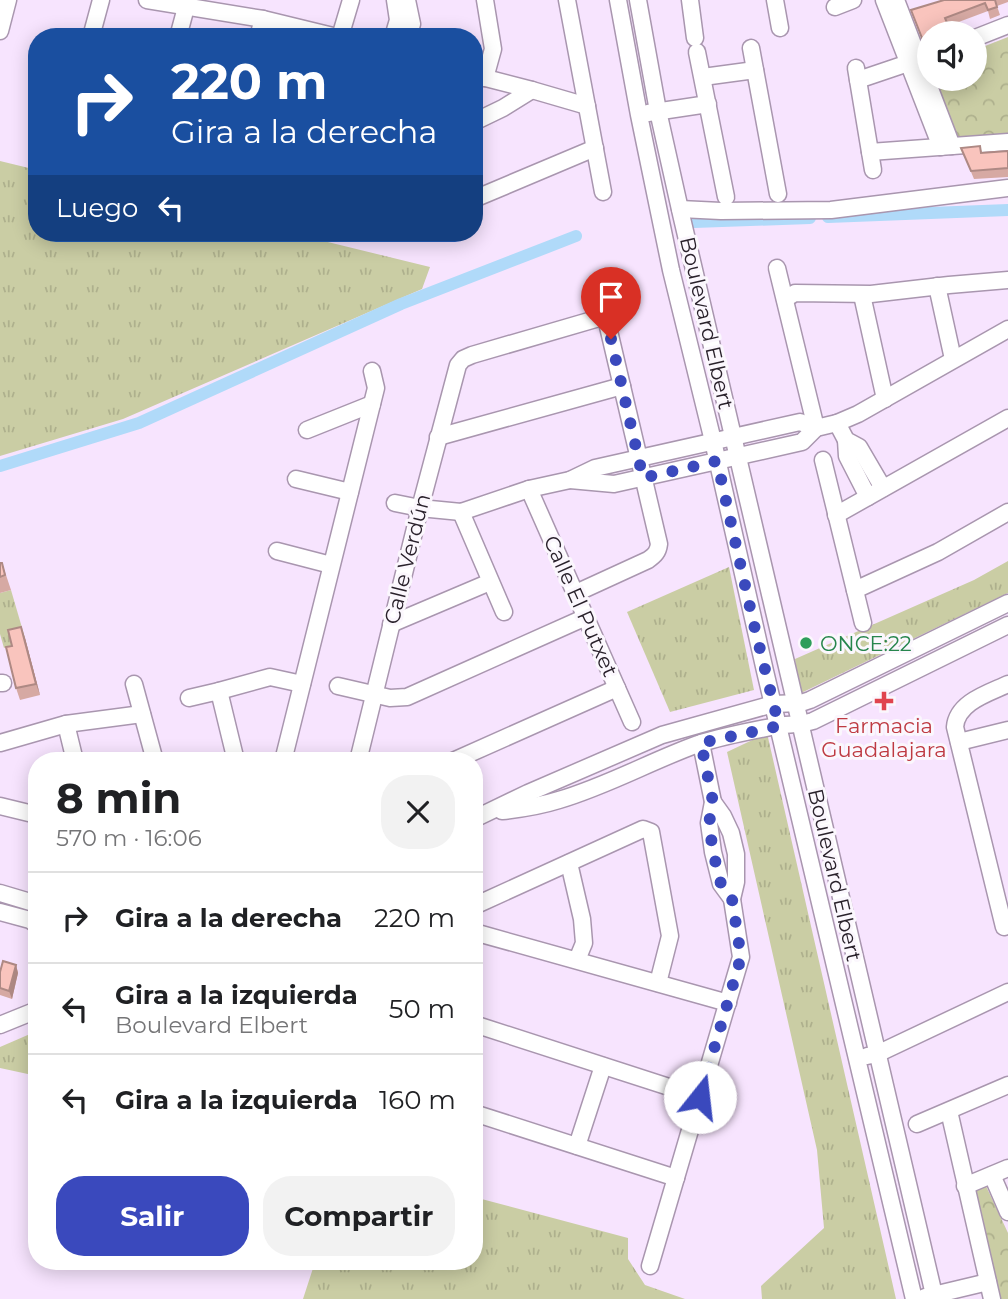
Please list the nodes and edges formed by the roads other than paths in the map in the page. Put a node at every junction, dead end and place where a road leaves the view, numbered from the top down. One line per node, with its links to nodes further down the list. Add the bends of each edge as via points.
1 (8, 0): 28 (street)
2 (101, 0): 20 (street)
3 (147, 0): 16 (street)
4 (351, 0): 24 (street)
5 (395, 0): 25 (street)
6 (407, 0): 26 (street)
7 (485, 0): 35 (street, via 493,49)
8 (567, 0): 41 (street)
9 (618, 0): 43 (street, Boulevard Elbert)
10 (638, 0): 42 (street, Boulevard Elbert)
11 (690, 0): 36 (street)
12 (775, 0): 27 (street)
13 (853, 0): 17 (street)
14 (884, 0): 32 (street)
15 (896, 0): 31 (street)
16 (187, 3): 18 (street); 21 (street)
17 (835, 7)
18 (263, 19): 22 (street); 23 (street)
19 (1008, 25): 29 (street)
20 (93, 28)
21 (180, 28)
22 (260, 28)
23 (300, 28)
24 (341, 28)
25 (396, 28)
26 (410, 28)
27 (780, 28)
28 (0, 31)
29 (987, 33)
30 (751, 48): 34 (street)
31 (917, 55)
32 (917, 57)
33 (917, 60): 48 (street, via 857,74)
34 (755, 70): 36 (street); 52 (street)
35 (483, 71)
36 (703, 77): 40 (street)
37 (483, 78): 38 (street)
38 (532, 90): 41 (street); 44 (street)
39 (929, 91): 46 (street)
40 (708, 104): 42 (street); 54 (street)
41 (587, 106): 47 (street)
42 (658, 111): 43 (street); 55 (street, Boulevard Elbert)
43 (639, 114): 76 (street, Boulevard Elbert)
44 (483, 117)
45 (1008, 142): 46 (street)
46 (946, 146): 48 (street)
47 (595, 148): 51 (street); 53 (street)
48 (870, 152): 49 (street)
49 (873, 170)
50 (1008, 188): 55 (street, via 831,210)
51 (604, 192)
52 (778, 194)
53 (483, 195)
54 (726, 197)
55 (680, 209): 74 (street, Boulevard Elbert)
56 (777, 268): 61 (street)
57 (1008, 280): 59 (street)
58 (598, 284): 62 (street)
59 (937, 286): 60 (street); 64 (street)
60 (862, 295): 61 (street, via 795,293); 67 (street)
61 (785, 299): 71 (street)
62 (606, 316): 66 (street); 73 (street, Calle Verdún, via 463,359)
63 (1008, 329): 64 (street)
64 (953, 359): 67 (street)
65 (372, 372): 68 (street, via 376,388)
66 (622, 386): 73 (street); 78 (street)
67 (885, 399): 70 (street)
68 (372, 404): 72 (street); 86 (street)
69 (1008, 418): 84 (street)
70 (837, 424): 71 (street); 75 (street)
71 (816, 428): 74 (street, via 800,422); 77 (street, via 802,442)
72 (307, 430)
73 (438, 437): 89 (street, Calle Verdún)
74 (733, 437): 76 (street); 77 (street, Boulevard Elbert)
75 (846, 440): 84 (street, via 859,447); 87 (street, via 847,456)
76 (713, 442): 78 (street); 80 (street, Boulevard Elbert)
77 (738, 456): 80 (street); 113 (street, Boulevard Elbert)
78 (639, 458): 81 (street); 83 (street, via 595,468)
79 (823, 460): 92 (street)
80 (717, 461): 81 (street); 112 (street, Boulevard Elbert)
81 (643, 478): 83 (street, via 614,484); 97 (street, via 659,544 657,553)
82 (296, 479): 86 (street)
83 (569, 480): 85 (street)
84 (883, 488): 87 (street)
85 (529, 489): 90 (street); 97 (street, Calle El Putxet)
86 (350, 492): 94 (street)
87 (868, 497): 92 (street)
88 (395, 503): 89 (street)
89 (420, 508): 90 (street); 101 (street, Calle Verdún)
90 (461, 512): 95 (street)
91 (1008, 512): 96 (street, via 938,552)
92 (836, 515): 96 (street)
93 (277, 551): 94 (street)
94 (331, 565): 105 (street)
95 (490, 582): 99 (street); 101 (street)
96 (855, 590): 102 (street)
97 (576, 593): 100 (street, Calle El Putxet)
98 (1008, 603): 113 (street)
99 (504, 612)
100 (586, 617): 108 (street, Calle El Putxet); 110 (street, via 407,697)
101 (391, 624): 110 (street, Calle Verdún)
102 (863, 624)
103 (1008, 625): 117 (street)
104 (134, 684): 114 (street)
105 (302, 684): 109 (street, via 270,677); 126 (street)
106 (1008, 684): 120 (street, via 978,698 959,714)
107 (338, 686): 110 (street)
108 (617, 688): 115 (street, Calle El Putxet); 128 (street)
109 (219, 691): 111 (street); 125 (street)
110 (375, 694): 127 (street, Calle Verdún)
111 (189, 698)
112 (773, 704): 113 (street); 118 (street, Boulevard Elbert); 129 (street, via 662,735)
113 (795, 704): 117 (street, Boulevard Elbert)
114 (142, 714): 116 (street); 124 (street)
115 (632, 722)
116 (66, 724): 121 (street); 123 (street)
117 (800, 724): 118 (street); 149 (street, Boulevard Elbert)
118 (779, 726): 122 (street); 150 (street, Boulevard Elbert)
119 (1008, 730): 120 (street)
120 (958, 742): 134 (street)
121 (0, 743)
122 (701, 743): 129 (street, via 588,790); 145 (street, via 713,802 731,833 736,854 732,899 741,957)
123 (73, 752)
124 (153, 752)
125 (234, 752)
126 (285, 752)
127 (360, 752)
128 (473, 752)
129 (530, 800): 132 (street)
130 (0, 806): 131 (street)
131 (28, 813)
132 (483, 815)
133 (569, 863): 137 (street); 142 (street, via 584,943); 143 (street, via 643,830 651,832 670,936)
134 (1002, 889): 140 (street)
135 (0, 894): 136 (street)
136 (28, 902)
137 (483, 902)
138 (0, 912): 139 (street)
139 (28, 919)
140 (1004, 927)
141 (483, 934): 142 (street)
142 (577, 960): 143 (street)
143 (658, 983): 145 (street)
144 (1008, 992): 149 (street)
145 (728, 1003): 153 (street)
146 (28, 1014): 147 (street)
147 (0, 1026)
148 (483, 1027): 151 (street)
149 (877, 1054): 150 (street); 165 (street, Boulevard Elbert)
150 (857, 1058): 166 (street, Boulevard Elbert)
151 (603, 1066): 153 (street); 157 (street)
152 (1008, 1085): 154 (street)
153 (700, 1097): 160 (street)
154 (948, 1111): 156 (street); 161 (street)
155 (483, 1116): 157 (street)
156 (917, 1125)
157 (577, 1146): 160 (street)
158 (1008, 1168): 159 (street)
159 (992, 1175): 161 (street); 162 (street)
160 (676, 1178): 163 (street)
161 (965, 1186): 164 (street)
162 (1008, 1212)
163 (650, 1266)
164 (988, 1282): 165 (street); 167 (street)
165 (934, 1297): 166 (street)
166 (915, 1299)
167 (992, 1299)

